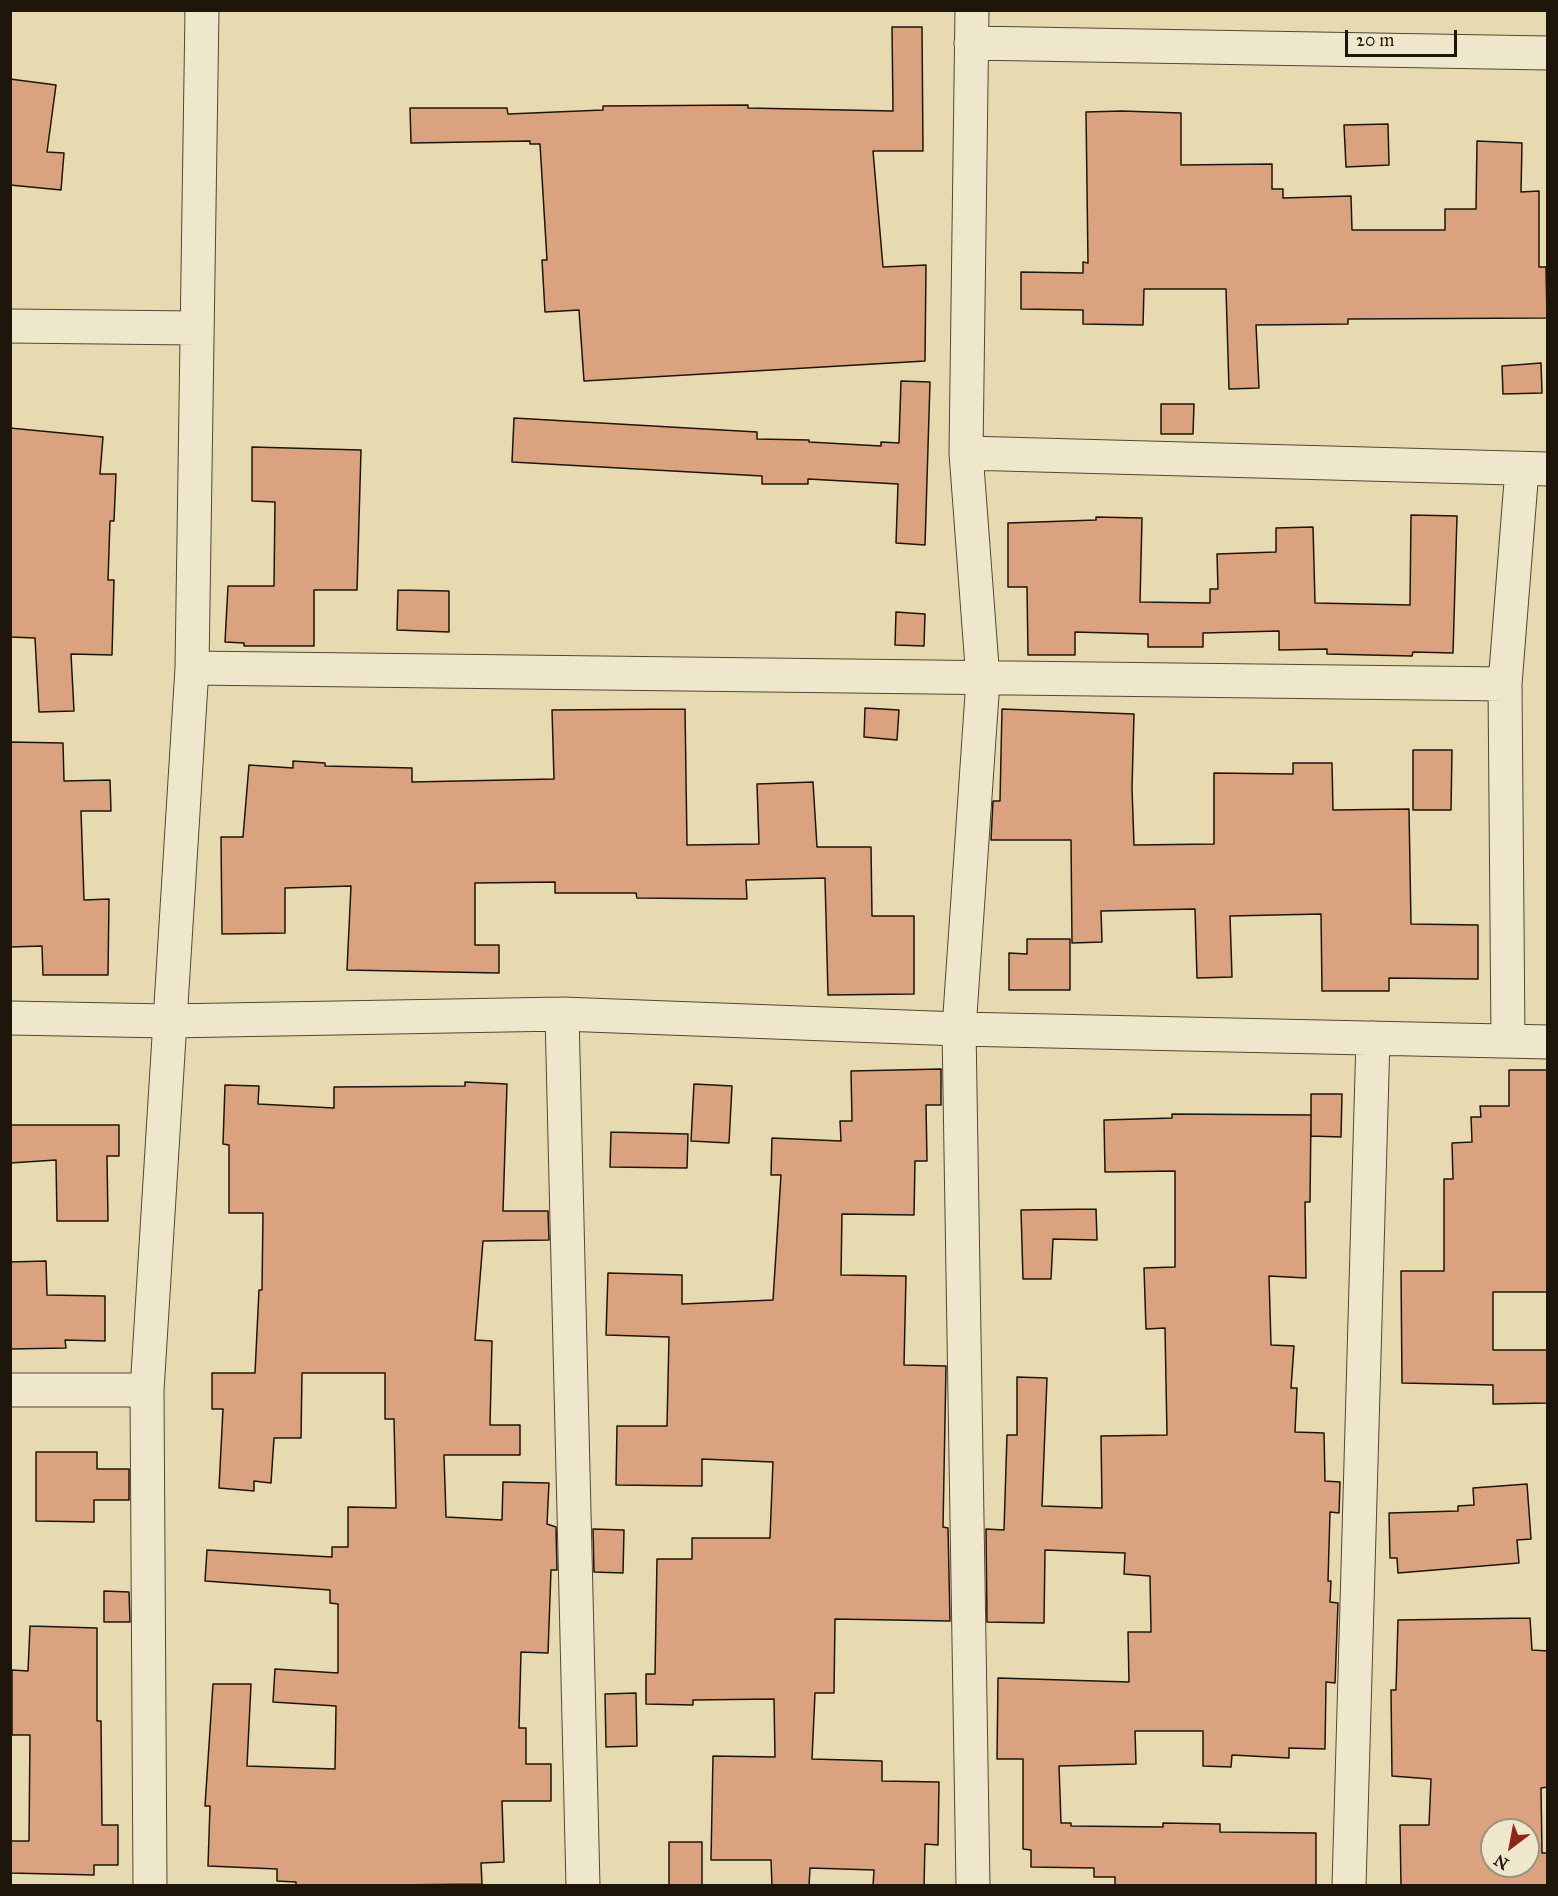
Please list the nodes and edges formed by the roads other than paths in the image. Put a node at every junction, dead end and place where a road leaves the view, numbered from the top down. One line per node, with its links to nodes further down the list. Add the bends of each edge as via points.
1 (202, 10): 6 (street)
2 (972, 10): 3 (street)
3 (971, 43): 4 (street); 7 (street)
4 (1548, 53)
5 (10, 326): 6 (street)
6 (195, 328): 9 (street)
7 (966, 453): 8 (street); 10 (street)
8 (1535, 469): 11 (street)
9 (192, 668): 10 (street); 14 (street)
10 (983, 680): 11 (street); 15 (street)
11 (1505, 684): 17 (street)
12 (562, 1014): 14 (street); 15 (street); 22 (street)
13 (10, 1018): 14 (street)
14 (168, 1021): 20 (street)
15 (959, 1029): 16 (street); 23 (street)
16 (1373, 1038): 17 (street); 24 (street)
17 (1508, 1041): 18 (street)
18 (1548, 1042)
19 (10, 1390): 20 (street)
20 (147, 1390): 21 (street)
21 (150, 1886)
22 (583, 1886)
23 (973, 1886)
24 (1349, 1886)

